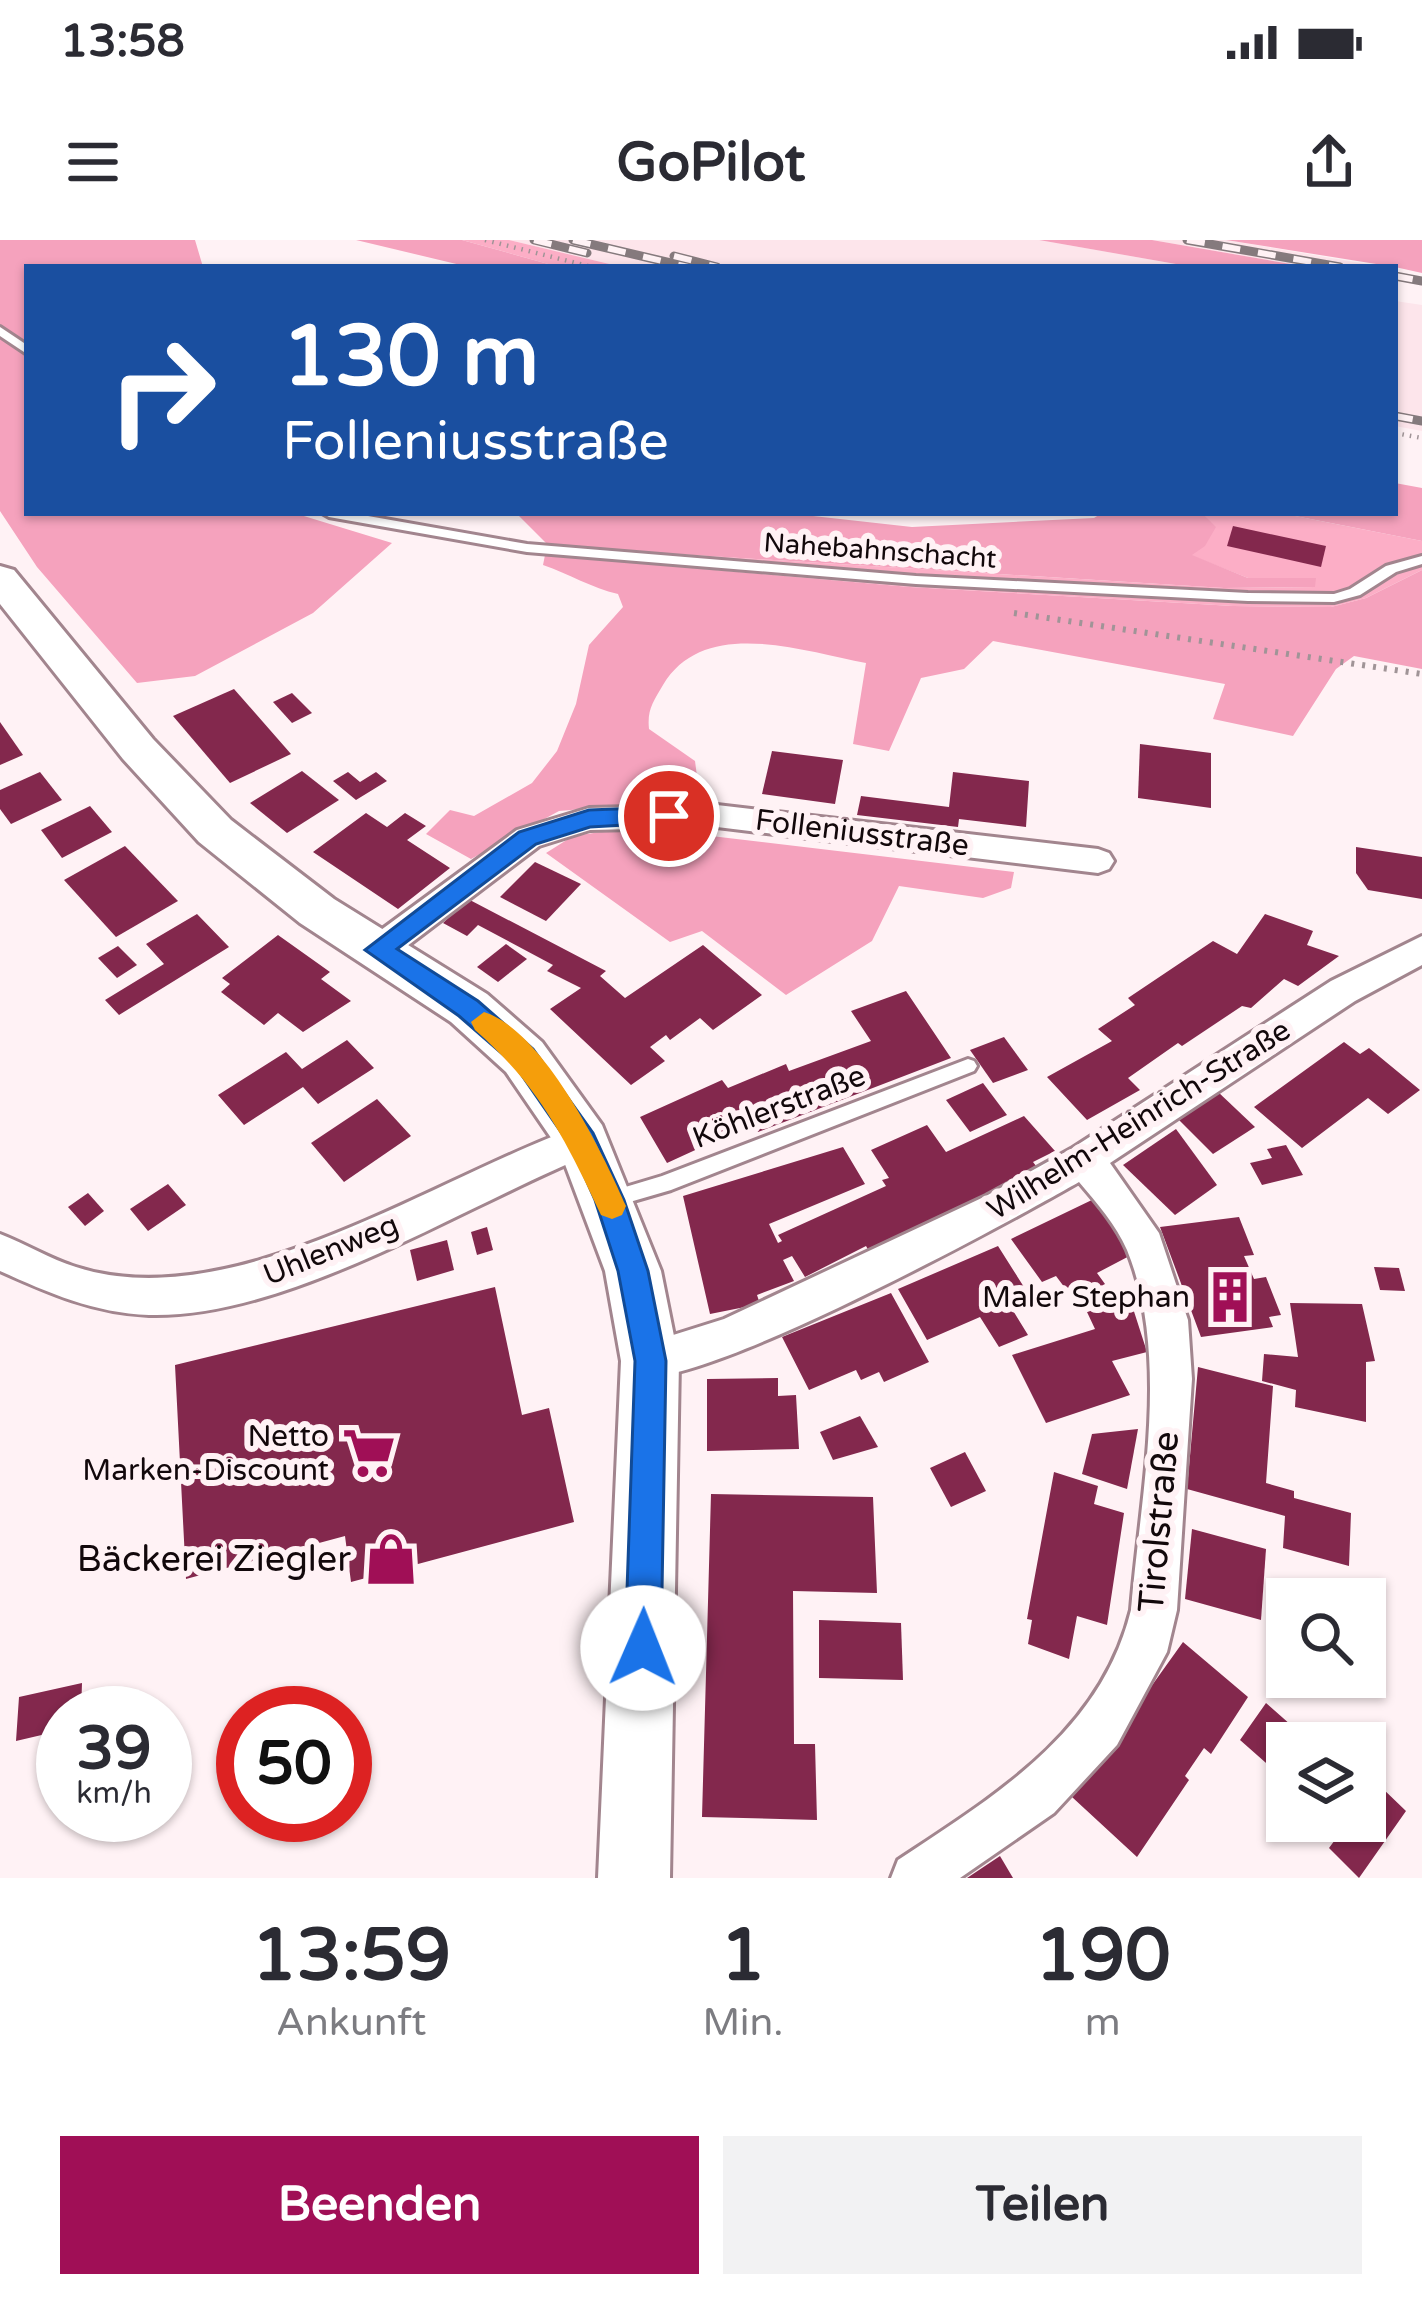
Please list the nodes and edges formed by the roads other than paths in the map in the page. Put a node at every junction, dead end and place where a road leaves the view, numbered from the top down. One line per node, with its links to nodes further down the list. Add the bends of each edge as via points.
1 (346, 516): 2 (lane, Nahebahnschacht, via 527,548 1248,597 1334,598)
2 (1422, 560)
3 (0, 578): 6 (main road, via 183,800 259,870)
4 (1098, 861): 6 (street, Folleniusstraße, via 717,816 589,818 528,838)
5 (1422, 949): 9 (street, Wilhelm-Heinrich-Straße)
6 (378, 950): 8 (main road, via 469,1008 524,1057)
7 (968, 1066): 10 (lane, Köhlerstraße)
8 (583, 1141): 10 (main road); 11 (street, Uhlenweg, via 323,1260 214,1289 109,1294 29,1270)
9 (1084, 1160): 12 (street, Wilhelm-Heinrich-Straße, via 733,1336); 14 (street, Tirolstraße, via 1145,1244 1168,1320 1154,1610 1144,1652 1100,1728 1037,1796)
10 (610, 1200): 12 (main road)
11 (0, 1252)
12 (650, 1361): 13 (main road)
13 (634, 1878)
14 (916, 1878)

